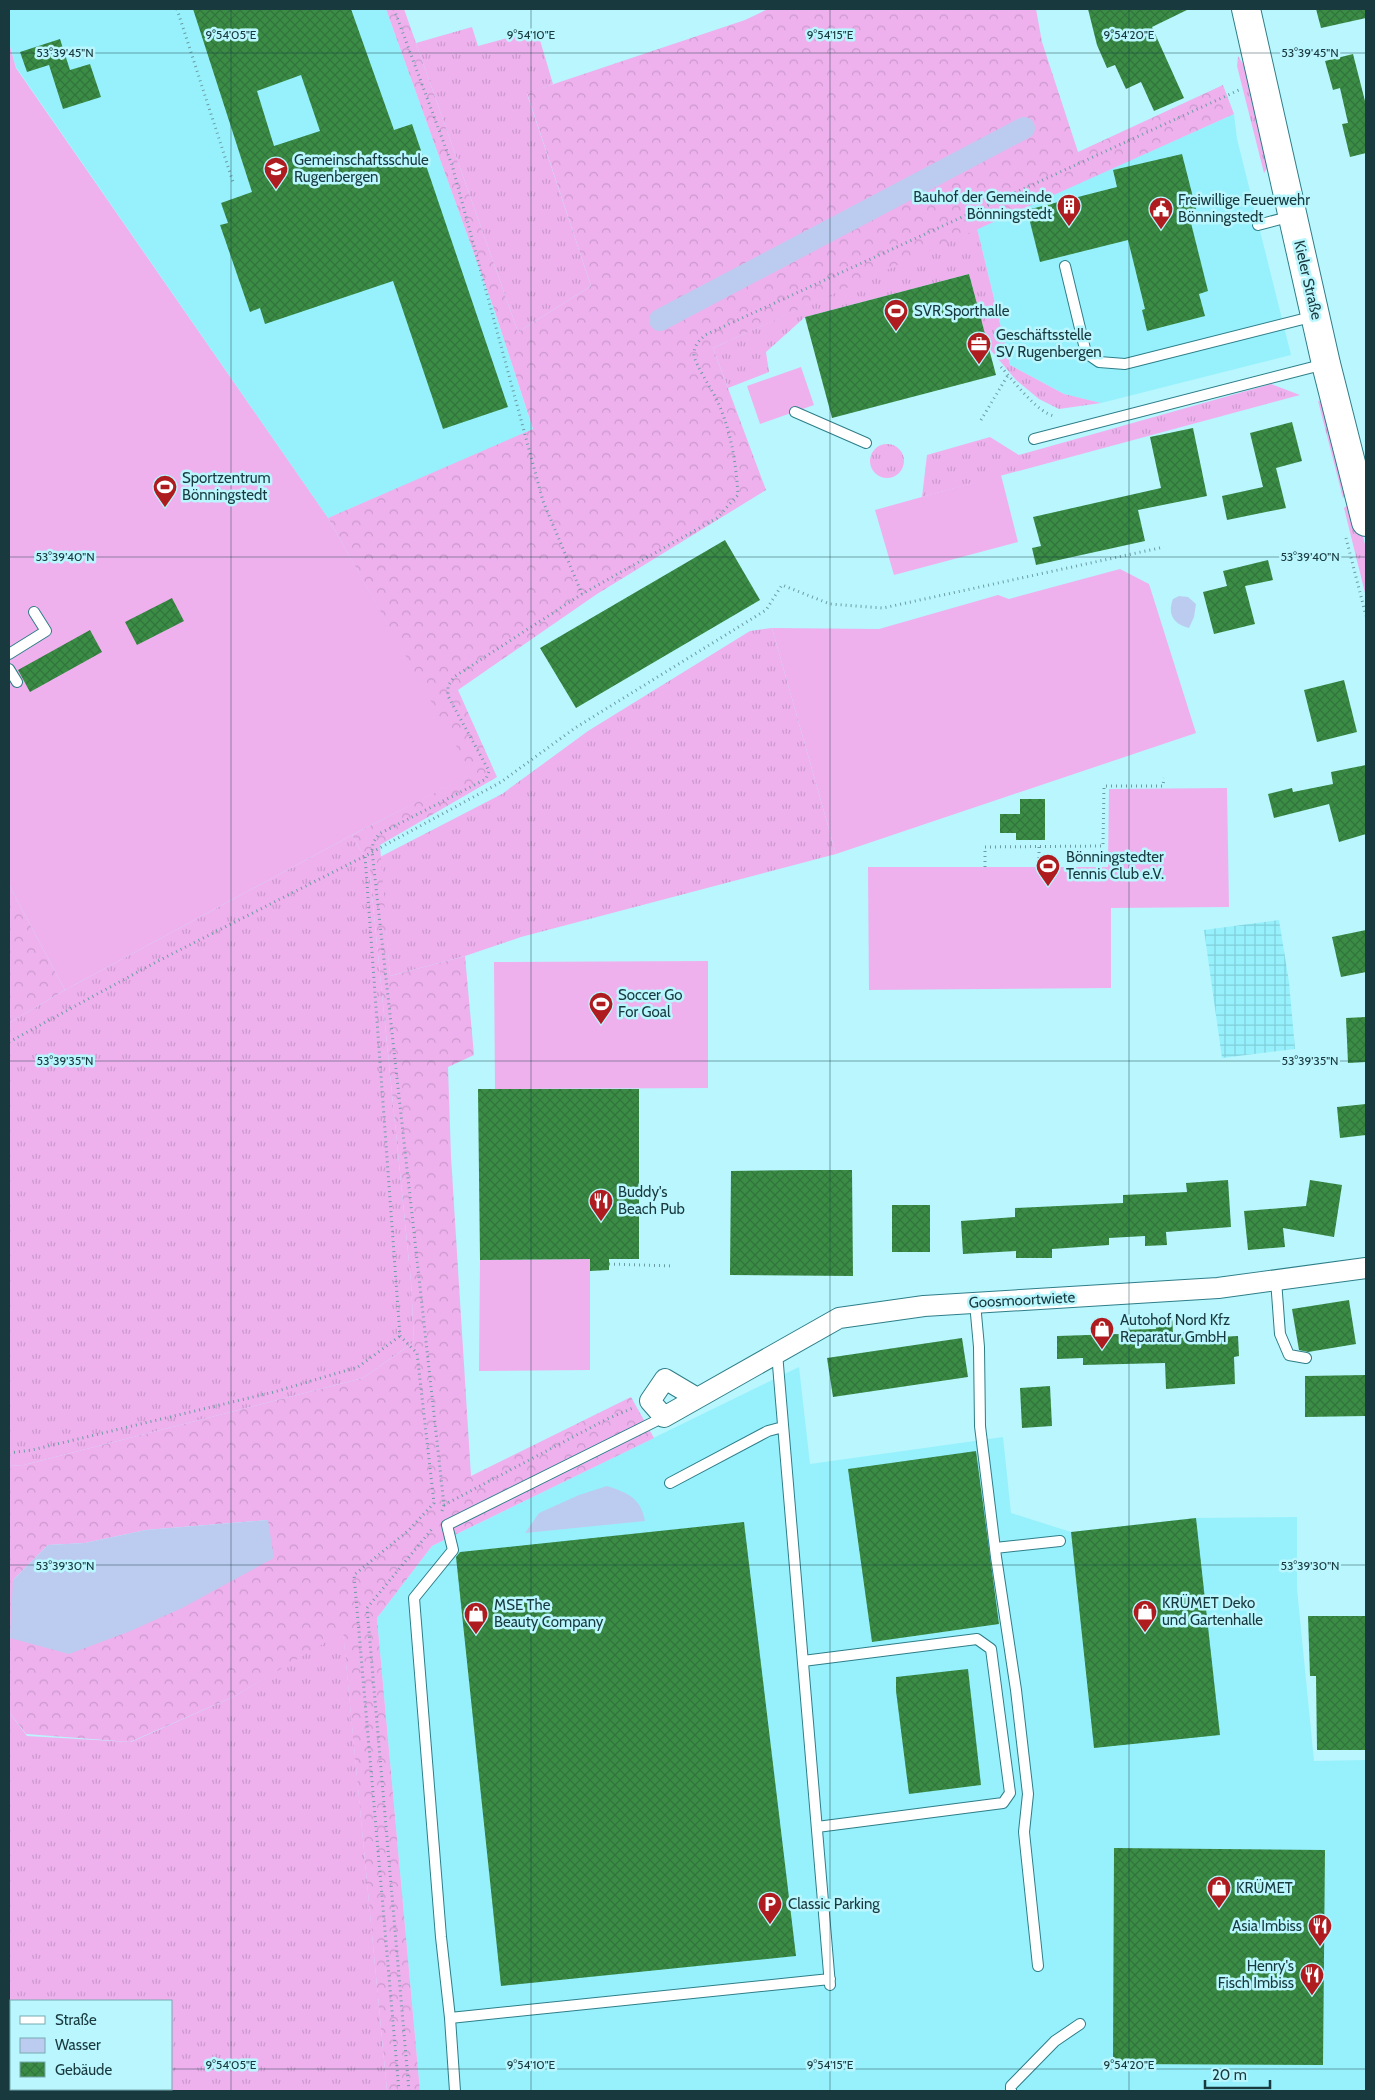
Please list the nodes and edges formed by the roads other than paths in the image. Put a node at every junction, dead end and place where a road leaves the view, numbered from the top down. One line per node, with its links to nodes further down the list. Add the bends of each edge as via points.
1 (1246, 9): 2 (main road, Kieler Straße)
2 (1293, 216): 3 (lane); 5 (main road, Kieler Straße)
3 (1258, 225)
4 (1065, 266): 5 (lane, via 1086,353 1099,362 1125,364)
5 (1316, 316): 6 (main road, Kieler Straße)
6 (1326, 364): 8 (lane); 10 (main road, Kieler Straße)
7 (795, 412): 9 (lane)
8 (1034, 440)
9 (866, 444)
10 (1362, 484): 11 (main road, Kieler Straße)
11 (1366, 522)
12 (34, 612): 13 (lane, via 46,631)
13 (9, 654)
14 (9, 669): 15 (lane)
15 (17, 682)
16 (1366, 1268): 17 (street, Goosmoortwiete)
17 (1276, 1280): 18 (street, Goosmoortwiete, via 1218,1288); 20 (lane, via 1280,1334 1289,1355)
18 (975, 1303): 19 (street, Goosmoortwiete, via 924,1306 839,1318); 26 (lane, via 980,1426)
19 (777, 1353): 21 (street, Goosmoortwiete); 23 (lane)
20 (1306, 1358)
21 (698, 1398): 22 (street, Goosmoortwiete); 22 (street, via 665,1379 650,1401)
22 (664, 1417): 30 (lane, via 447,1525 453,1550 414,1598)
23 (783, 1427): 24 (lane, via 768,1431); 27 (lane)
24 (670, 1482)
25 (1060, 1541): 26 (lane)
26 (995, 1548): 29 (lane, via 1028,1794 1024,1832)
27 (803, 1662): 28 (lane); 28 (lane, via 977,1639 991,1650 1010,1793 1003,1803)
28 (817, 1827): 30 (lane, via 830,1983)
29 (1038, 1966)
30 (450, 2018): 32 (lane)
31 (1080, 2024): 33 (lane, via 1055,2042 1011,2086)
32 (455, 2091)
33 (1011, 2091)

